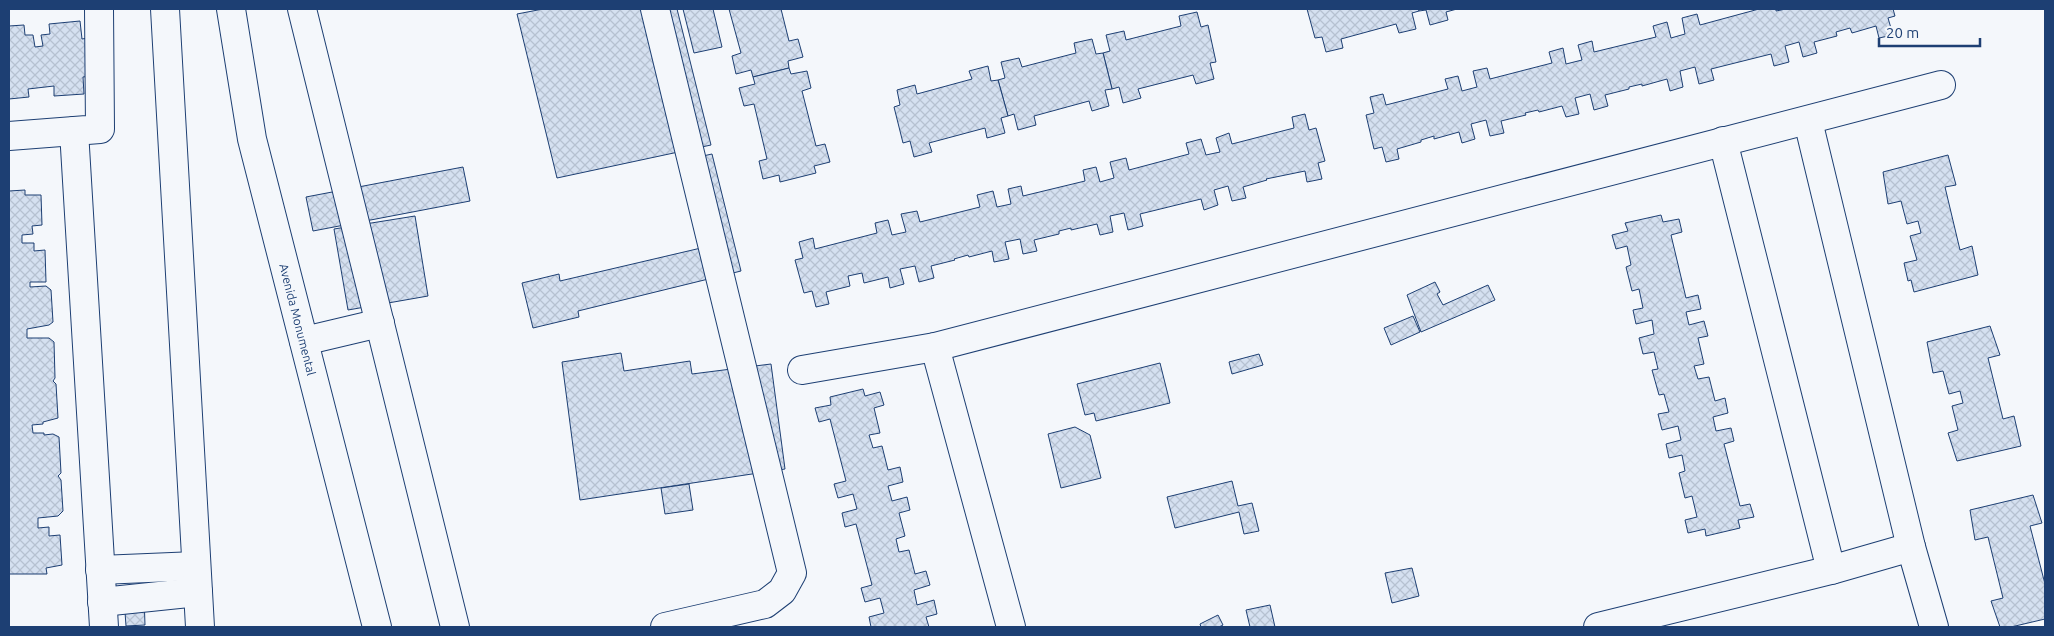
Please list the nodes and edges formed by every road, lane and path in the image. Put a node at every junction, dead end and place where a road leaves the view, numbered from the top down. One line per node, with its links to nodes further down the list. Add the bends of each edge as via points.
1 (99, 9): 8 (street, via 100,129)
2 (165, 9): 18 (street)
3 (231, 9): 12 (street, Avenida Monumental, via 252,139)
4 (302, 9): 11 (street)
5 (655, 9): 23 (street, via 792,573 782,591 765,604)
6 (1941, 85): 7 (street)
7 (1808, 121): 10 (street); 15 (street)
8 (74, 131): 9 (street); 16 (street)
9 (9, 136)
10 (1723, 141): 13 (street); 17 (street)
11 (380, 323): 12 (street); 22 (street)
12 (304, 342): 21 (street, Avenida Monumental)
13 (935, 347): 14 (street); 24 (street)
14 (802, 370)
15 (1911, 547): 17 (street); 26 (street)
16 (100, 570): 18 (street); 19 (street)
17 (1831, 570): 25 (street)
18 (197, 579): 19 (street); 20 (street)
19 (103, 615)
20 (200, 627)
21 (377, 627)
22 (455, 627)
23 (665, 627)
24 (1010, 627)
25 (1598, 627)
26 (1934, 627)

